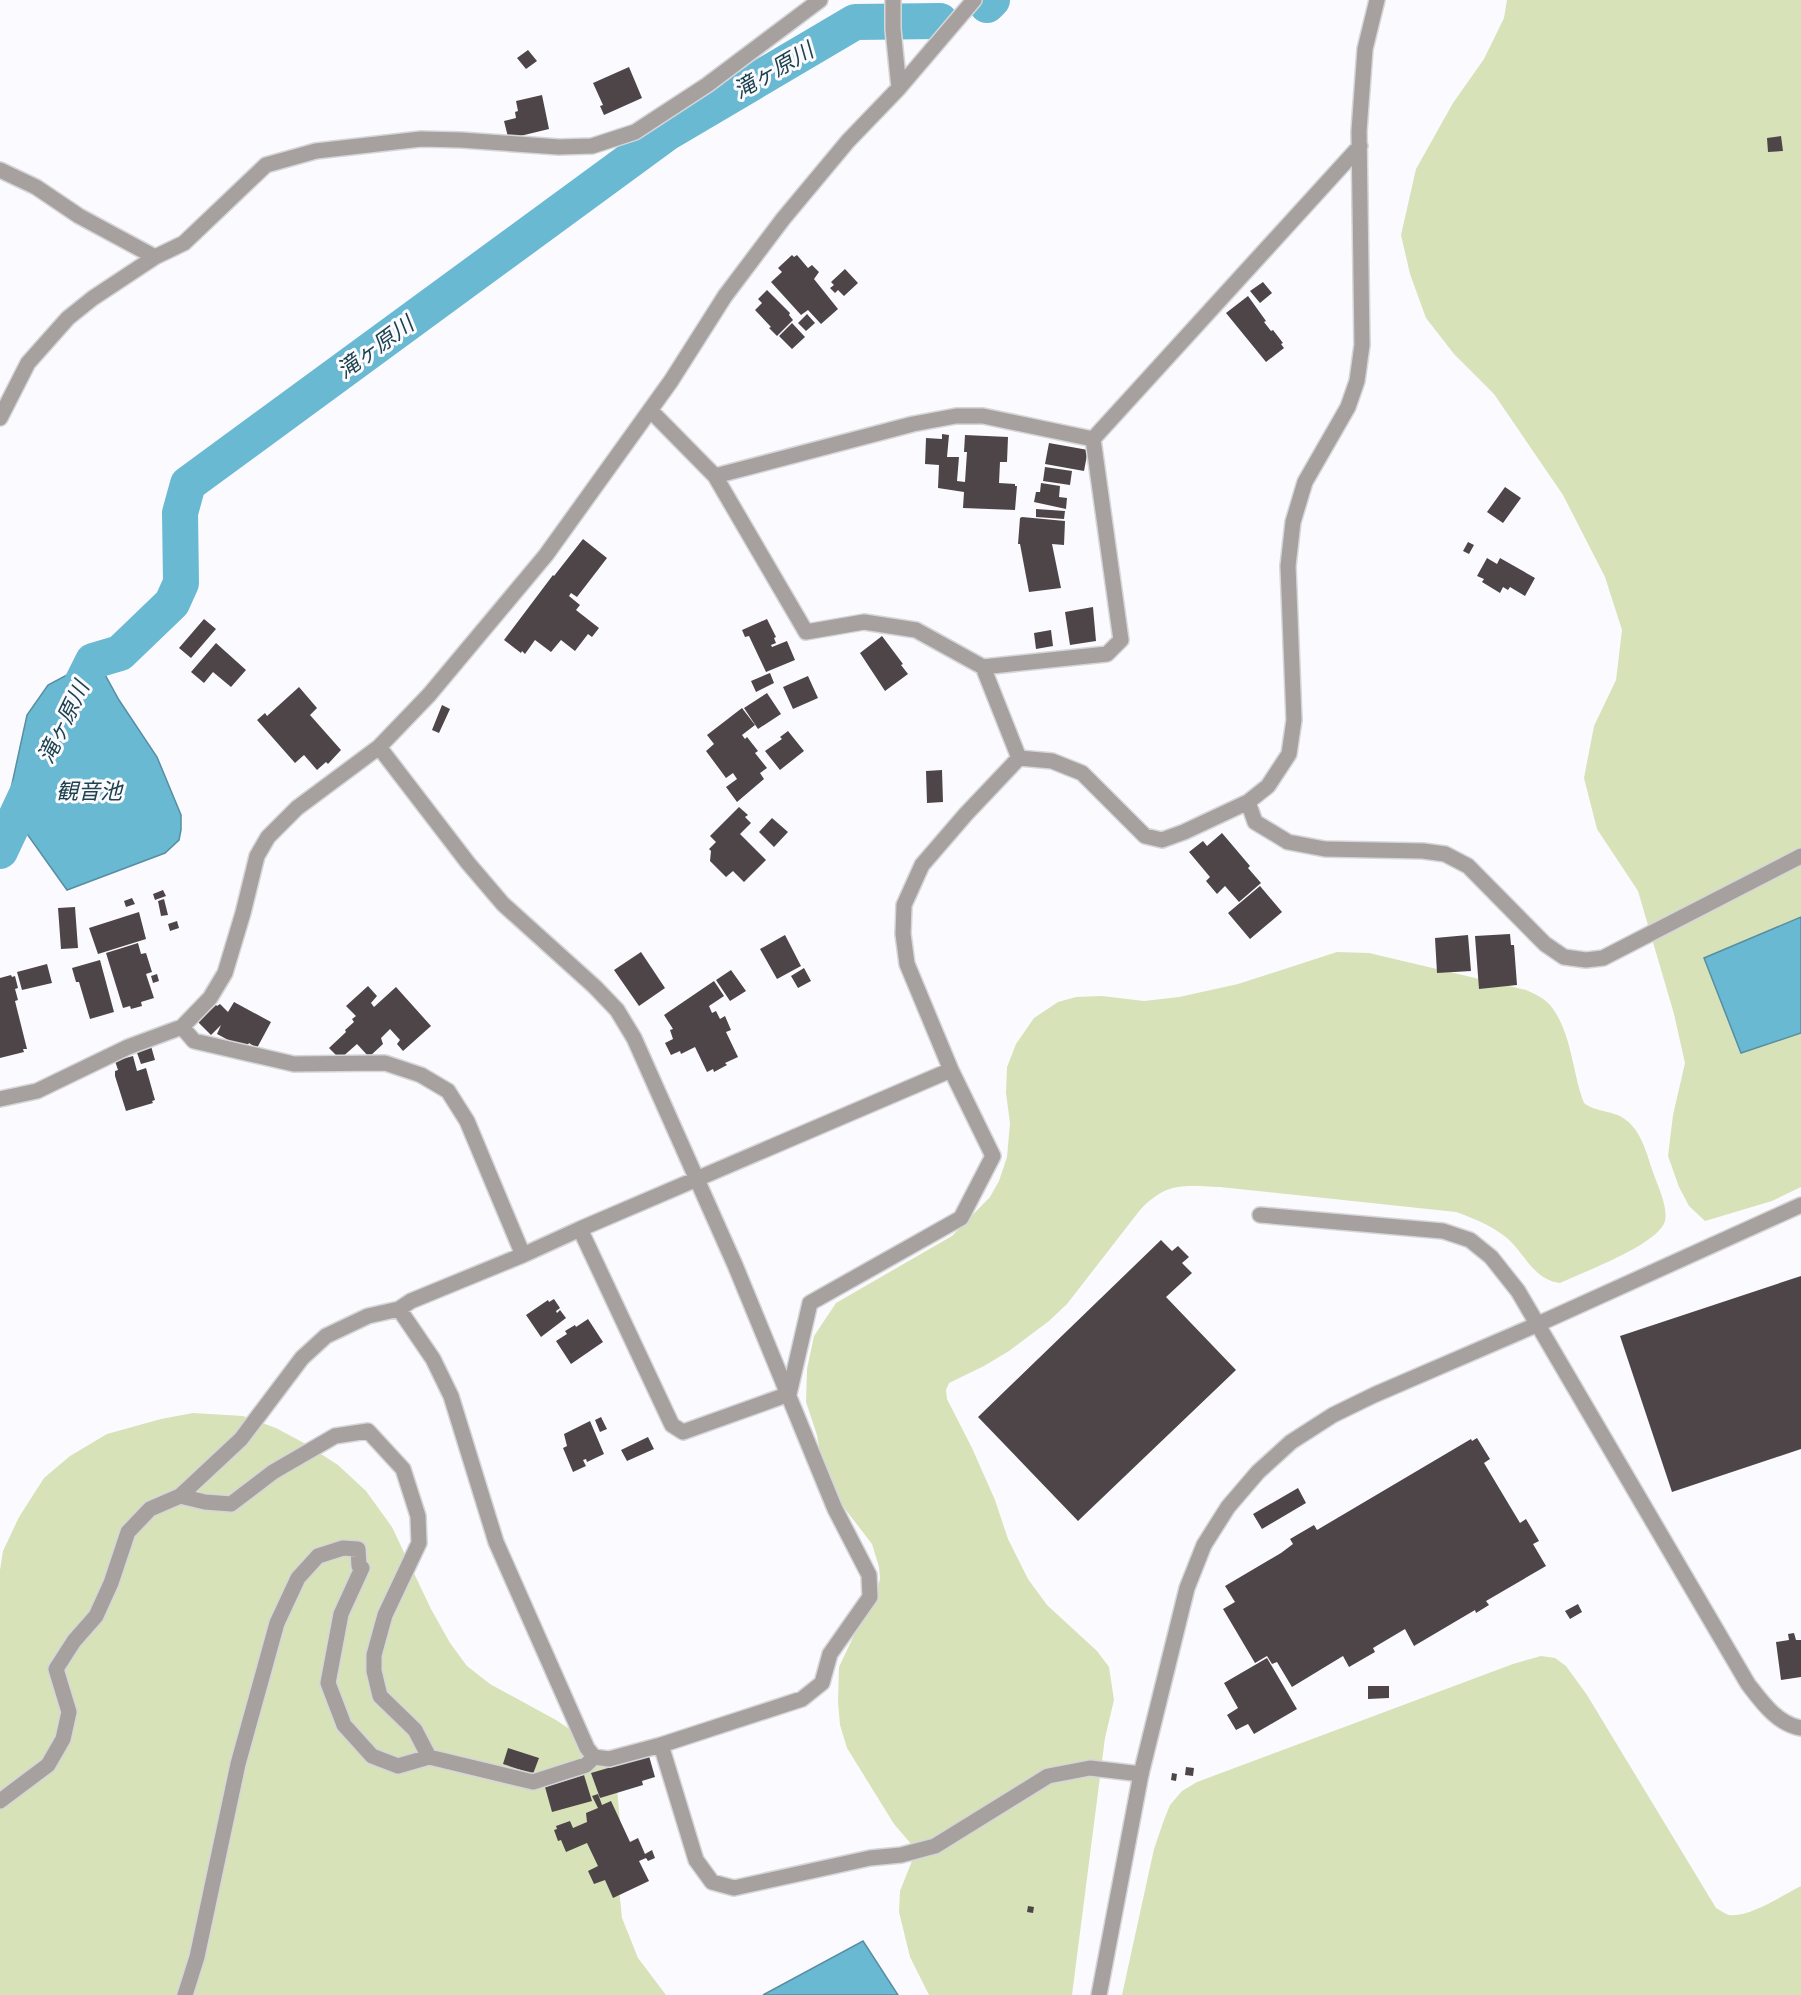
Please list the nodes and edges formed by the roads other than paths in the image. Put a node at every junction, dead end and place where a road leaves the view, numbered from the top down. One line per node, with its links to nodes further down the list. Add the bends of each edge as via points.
1 (820, 0): 8 (street, via 707,85 635,132 592,146 421,139 316,151 266,165 184,243)
2 (974, 0): 5 (street)
3 (1377, 0): 6 (street, via 1365,49)
4 (893, 6): 5 (street)
5 (899, 88): 9 (street, via 848,141 783,219 725,296)
6 (1360, 146): 11 (street); 16 (street, via 1362,345 1357,381 1348,407 1305,482 1293,522 1288,566 1294,720 1288,754 1268,786)
7 (0, 170): 8 (street)
8 (155, 257): 10 (street, via 68,318 28,363)
9 (650, 410): 12 (street); 14 (street, via 546,555 429,695)
10 (0, 418)
11 (1093, 439): 12 (street, via 983,416 956,416); 13 (street, via 1121,640 1107,654)
12 (715, 476): 13 (street, via 806,632 864,622 916,630)
13 (983, 667): 15 (street)
14 (380, 747): 18 (street, via 297,808 268,837 257,856 225,973 210,998); 21 (street, via 503,904 617,1010 634,1038)
15 (1019, 758): 16 (street, via 1052,761 1082,773 1145,836 1162,840); 19 (street, via 922,865 904,905 907,964)
16 (1248, 802): 17 (street, via 1256,822 1288,843 1325,849 1445,854 1468,866 1545,944 1564,957 1586,960 1603,958)
17 (1801, 856)
18 (182, 1027): 20 (street, via 128,1047 38,1091); 25 (street, via 194,1041 294,1064 385,1062 421,1075 448,1091 467,1121)
19 (951, 1070): 21 (street); 28 (street, via 993,1156 961,1218 810,1304)
20 (0, 1099)
21 (696, 1179): 24 (street); 28 (street)
22 (1801, 1205): 27 (street)
23 (1260, 1215): 27 (street, via 1443,1231 1470,1240 1491,1257 1511,1282)
24 (580, 1229): 25 (street); 28 (street, via 672,1425 683,1432)
25 (524, 1255): 26 (street)
26 (399, 1309): 29 (street, via 368,1316 326,1336 302,1358 241,1439); 33 (street, via 433,1359 451,1396 496,1542)
27 (1536, 1325): 30 (street, via 1748,1684 1771,1713); 34 (street, via 1333,1415 1291,1442 1258,1472 1228,1507 1204,1545 1187,1588)
28 (789, 1394): 31 (street, via 835,1509 869,1575 870,1597 830,1654 822,1683 802,1699)
29 (180, 1496): 32 (street, via 204,1503 231,1504 273,1472 335,1436 368,1431 403,1469 418,1516 419,1543 385,1615 374,1655 374,1671 380,1696 415,1730); 35 (street, via 150,1509 128,1532 96,1616 56,1669 69,1712 63,1739 48,1765)
30 (1801, 1728)
31 (661, 1745): 33 (street, via 609,1759); 34 (street, via 696,1860 712,1882 734,1888 935,1846 1048,1776 1090,1768)
32 (429, 1757): 33 (street, via 533,1782 586,1765); 36 (street, via 398,1766 372,1756 344,1725 328,1683 341,1614 362,1568 358,1549 343,1548 318,1556 298,1578 277,1623 238,1764 197,1957)
33 (594, 1757)
34 (1141, 1774): 37 (street)
35 (0, 1801)
36 (185, 1995)
37 (1099, 1995)

